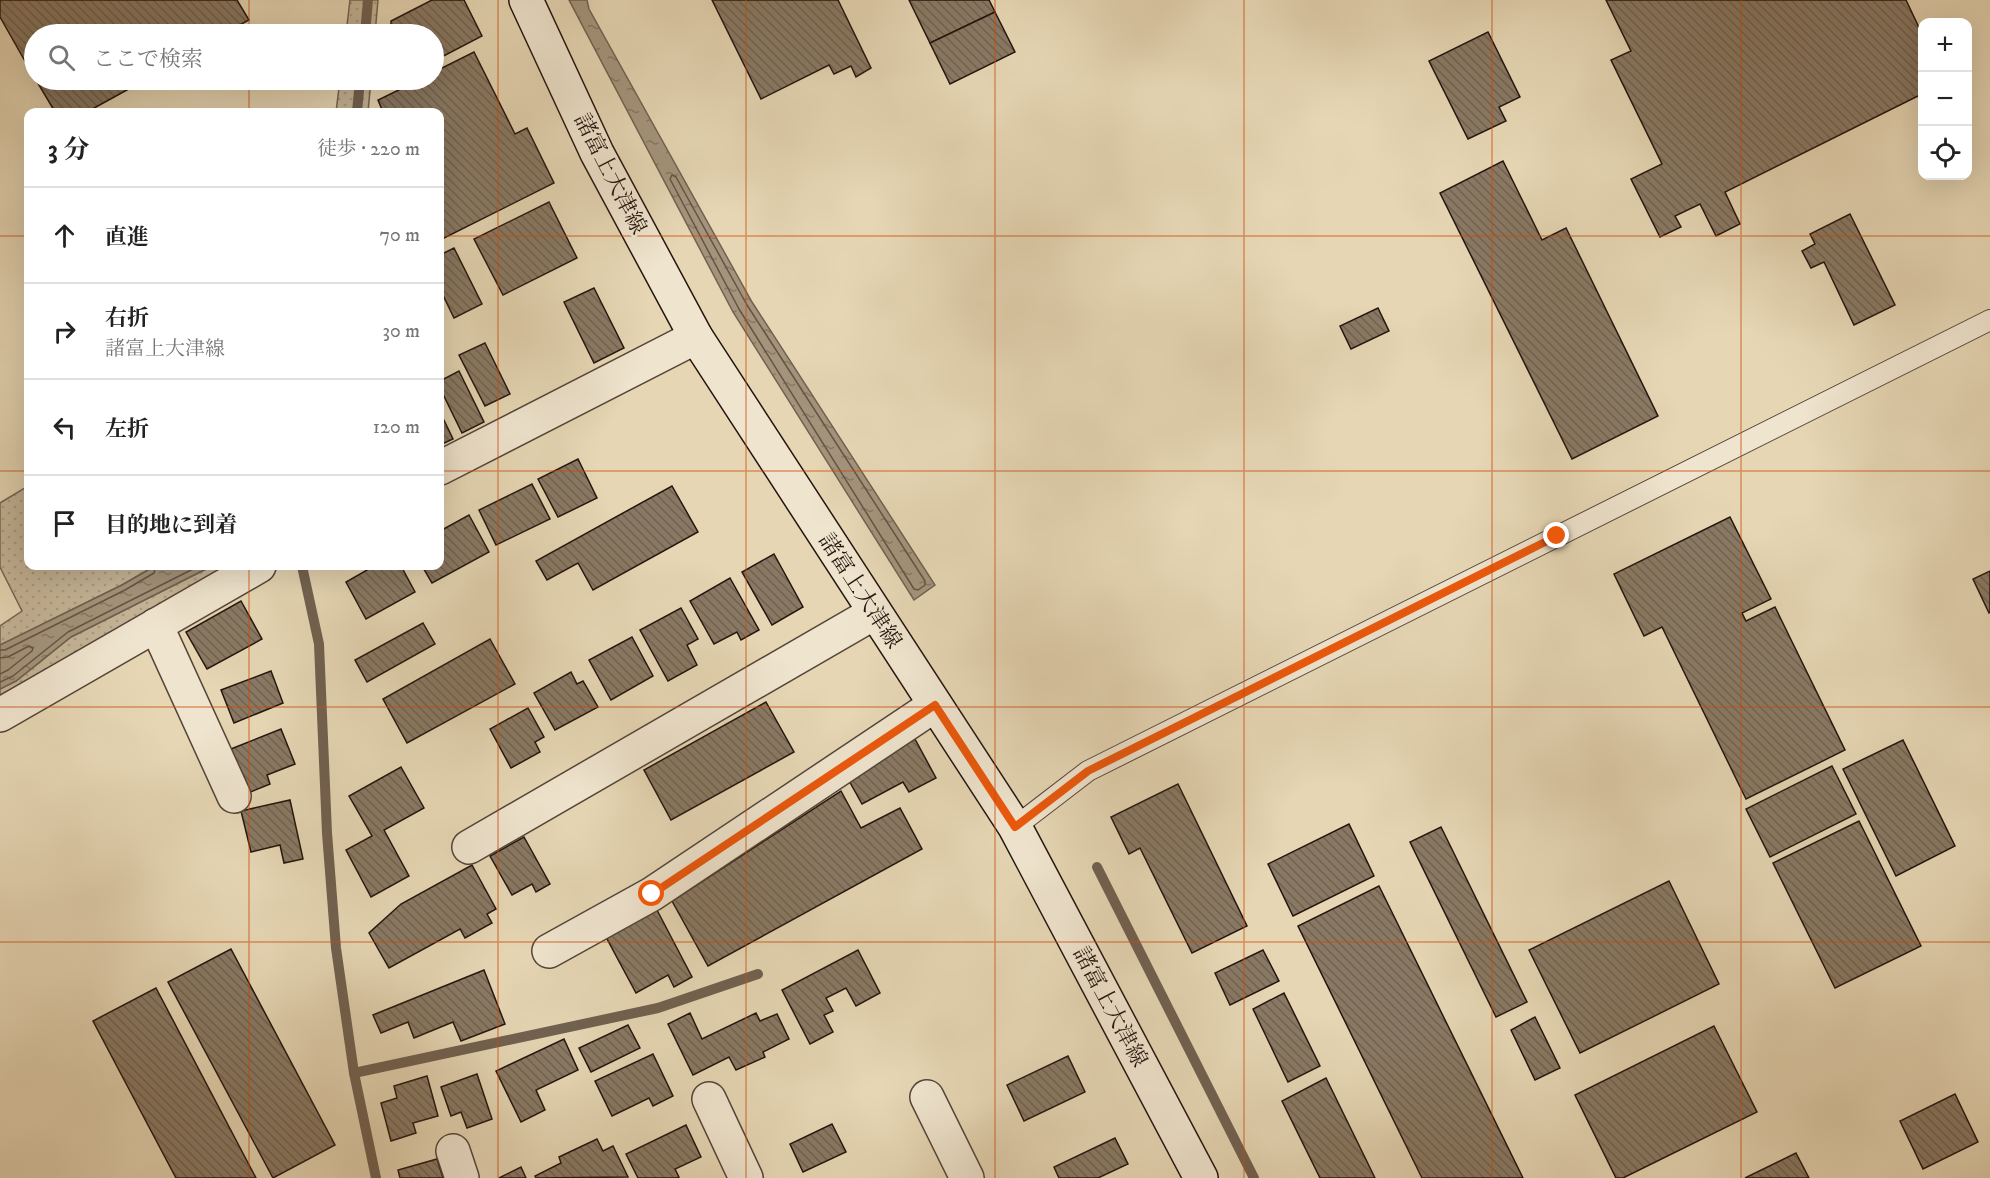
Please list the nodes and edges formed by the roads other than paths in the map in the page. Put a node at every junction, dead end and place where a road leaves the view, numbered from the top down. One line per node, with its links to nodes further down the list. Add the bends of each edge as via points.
1 (526, 0): 3 (street, 諸富上大津線, via 597,153)
2 (1990, 320): 11 (lane, via 1088,771)
3 (696, 337): 4 (street); 6 (street, 諸富上大津線)
4 (444, 466)
5 (252, 570): 7 (street)
6 (874, 613): 8 (street, 諸富上大津線); 12 (street)
7 (156, 625): 9 (street); 10 (street)
8 (935, 705): 11 (street, 諸富上大津線); 13 (street, via 652,894)
9 (0, 715)
10 (234, 796)
11 (1015, 827): 18 (street, 諸富上大津線)
12 (469, 847)
13 (549, 951)
14 (927, 1097): 17 (street)
15 (709, 1099): 16 (street)
16 (746, 1178)
17 (967, 1178)
18 (1201, 1178)

